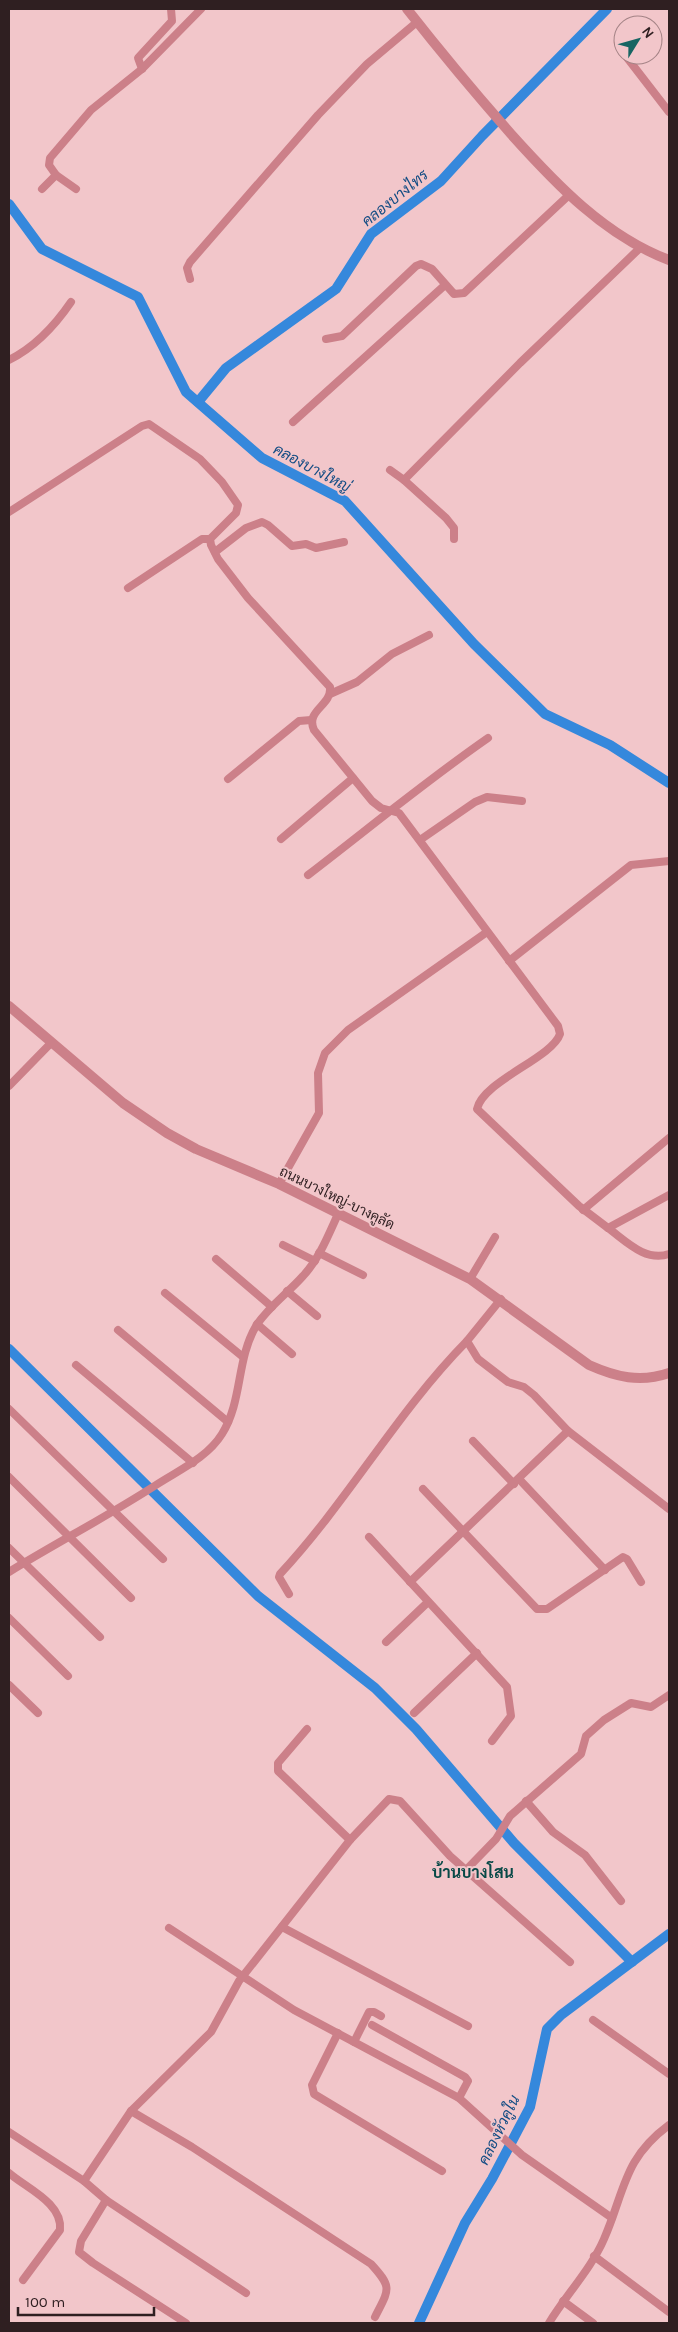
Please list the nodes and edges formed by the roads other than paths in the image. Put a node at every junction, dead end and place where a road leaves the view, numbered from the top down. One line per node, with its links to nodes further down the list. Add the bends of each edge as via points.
1 (171, 9): 6 (street, via 172,21 138,58)
2 (201, 9): 6 (street)
3 (407, 9): 4 (street)
4 (417, 22): 11 (street, via 489,109); 14 (street, via 367,64 290,147 190,262 187,268)
5 (633, 65): 7 (street)
6 (142, 69): 8 (street, via 91,110 57,149 49,165)
7 (669, 112)
8 (56, 175): 9 (street); 10 (street)
9 (42, 189)
10 (76, 189)
11 (570, 195): 12 (street); 15 (street, via 472,287 454,294)
12 (641, 247): 13 (street); 21 (street)
13 (669, 260)
14 (190, 279)
15 (445, 285): 17 (street, via 427,265 416,266 342,336); 19 (street)
16 (71, 302): 18 (street, via 56,323 28,351)
17 (326, 339)
18 (9, 360)
19 (293, 422)
20 (390, 470): 21 (street)
21 (404, 480): 24 (street, via 446,518 454,528)
22 (9, 512): 23 (street, via 149,424 200,459 238,504 236,513)
23 (210, 538): 26 (street); 27 (street, via 202,539)
24 (454, 539)
25 (344, 542): 26 (street, via 316,548 306,544 296,547 262,522 256,522)
26 (215, 552): 29 (street, via 248,598 327,682)
27 (128, 588)
28 (429, 635): 29 (street, via 392,654 356,682)
29 (330, 694): 30 (street)
30 (311, 720): 32 (street, via 299,721); 33 (street, via 314,730)
31 (488, 738): 35 (street)
32 (228, 778)
33 (353, 778): 35 (street, via 372,802); 36 (street)
34 (522, 801): 37 (street, via 488,798 475,802)
35 (393, 810): 37 (street); 39 (street)
36 (281, 840)
37 (420, 840): 40 (street)
38 (669, 861): 41 (street, via 631,864)
39 (308, 875)
40 (487, 932): 41 (street); 46 (street, via 348,1030 325,1054 318,1073 319,1113)
41 (508, 961): 48 (street, via 558,1026 560,1034 554,1044 481,1100 477,1109)
42 (9, 1006): 43 (street, ถนนบางใหญ่-บางคูลัด)
43 (51, 1042): 44 (street); 46 (street, ถนนบางใหญ่-บางคูลัด, via 123,1103 167,1133 196,1149)
44 (9, 1086)
45 (669, 1138): 48 (street)
46 (279, 1184): 49 (street, ถนนบางใหญ่-บางคูลัด)
47 (669, 1195): 50 (street)
48 (583, 1210): 50 (street)
49 (338, 1214): 53 (street); 58 (street, ถนนบางใหญ่-บางคูลัด)
50 (608, 1228): 54 (street, via 642,1252 655,1257)
51 (495, 1237): 58 (street)
52 (283, 1245): 56 (street)
53 (320, 1254): 56 (street); 57 (street)
54 (669, 1254)
55 (216, 1259): 62 (street)
56 (315, 1262): 59 (street)
57 (363, 1275)
58 (470, 1279): 61 (street, ถนนบางใหญ่-บางคูลัด)
59 (287, 1291): 62 (street); 63 (street)
60 (165, 1293): 68 (street)
61 (501, 1300): 66 (street); 70 (street, ถนนบางใหญ่-บางคูลัด, via 570,1353 608,1373 632,1379)
62 (272, 1307): 64 (street)
63 (317, 1316)
64 (257, 1324): 67 (street); 68 (street)
65 (118, 1330): 72 (street)
66 (467, 1341): 73 (street, via 478,1359 508,1382 524,1387); 91 (street, via 439,1370 280,1574)
67 (292, 1354)
68 (243, 1356): 72 (street, via 240,1386)
69 (76, 1365): 75 (street)
70 (669, 1373)
71 (9, 1409): 80 (street)
72 (228, 1422): 75 (street, via 215,1442)
73 (568, 1431): 77 (street); 79 (street)
74 (473, 1441): 77 (street)
75 (193, 1463): 80 (street)
76 (9, 1477): 82 (street)
77 (516, 1481): 81 (street); 87 (street)
78 (423, 1489): 81 (street)
79 (669, 1509)
80 (116, 1511): 82 (street); 85 (street)
81 (463, 1532): 87 (street, via 541,1610); 89 (street)
82 (70, 1536): 86 (street); 92 (street)
83 (369, 1537): 89 (street)
84 (9, 1548): 86 (street)
85 (163, 1559)
86 (24, 1562): 88 (street); 95 (street)
87 (605, 1570): 90 (street, via 626,1558)
88 (9, 1572)
89 (410, 1582): 93 (street)
90 (641, 1582)
91 (289, 1594)
92 (132, 1598)
93 (428, 1602): 96 (street); 97 (street)
94 (9, 1618): 98 (street)
95 (100, 1637)
96 (386, 1642)
97 (477, 1653): 102 (street); 104 (street, via 508,1691 511,1716)
98 (68, 1676)
99 (9, 1685): 101 (street)
100 (669, 1695): 105 (street, via 651,1707 631,1703 604,1720 586,1736 581,1754)
101 (38, 1713)
102 (414, 1713)
103 (307, 1729): 106 (street, via 278,1763 278,1771)
104 (492, 1741)
105 (526, 1801): 107 (street, via 504,1822 496,1839); 108 (street, via 552,1832 585,1855)
106 (350, 1840): 107 (street, via 384,1803 397,1799); 109 (street)
107 (466, 1870): 111 (street)
108 (621, 1901)
109 (282, 1927): 112 (street); 116 (street)
110 (169, 1928): 112 (street)
111 (570, 1962)
112 (244, 1977): 117 (street, via 294,2010); 121 (street, via 234,1988 211,2032)
113 (382, 2016): 118 (street, via 369,2012)
114 (593, 2020): 119 (street)
115 (372, 2025): 120 (street, via 465,2077 468,2081)
116 (468, 2026)
117 (338, 2033): 118 (street); 124 (street, via 312,2085 314,2094)
118 (354, 2042): 120 (street)
119 (669, 2074)
120 (459, 2098): 128 (street, via 522,2155)
121 (131, 2111): 126 (street); 134 (street, via 371,2264 385,2279 387,2288)
122 (669, 2125): 128 (street, via 646,2143 632,2163)
123 (9, 2132): 126 (street)
124 (442, 2172)
125 (9, 2173): 130 (street, via 56,2210 61,2224 60,2230)
126 (84, 2181): 127 (street)
127 (106, 2200): 131 (street); 135 (street, via 81,2241 79,2252)
128 (612, 2218): 129 (street)
129 (594, 2256): 132 (street); 133 (street)
130 (23, 2280)
131 (246, 2294)
132 (563, 2301): 136 (street); 137 (street)
133 (669, 2312)
134 (375, 2317)
135 (186, 2323)
136 (550, 2323)
137 (593, 2323)

